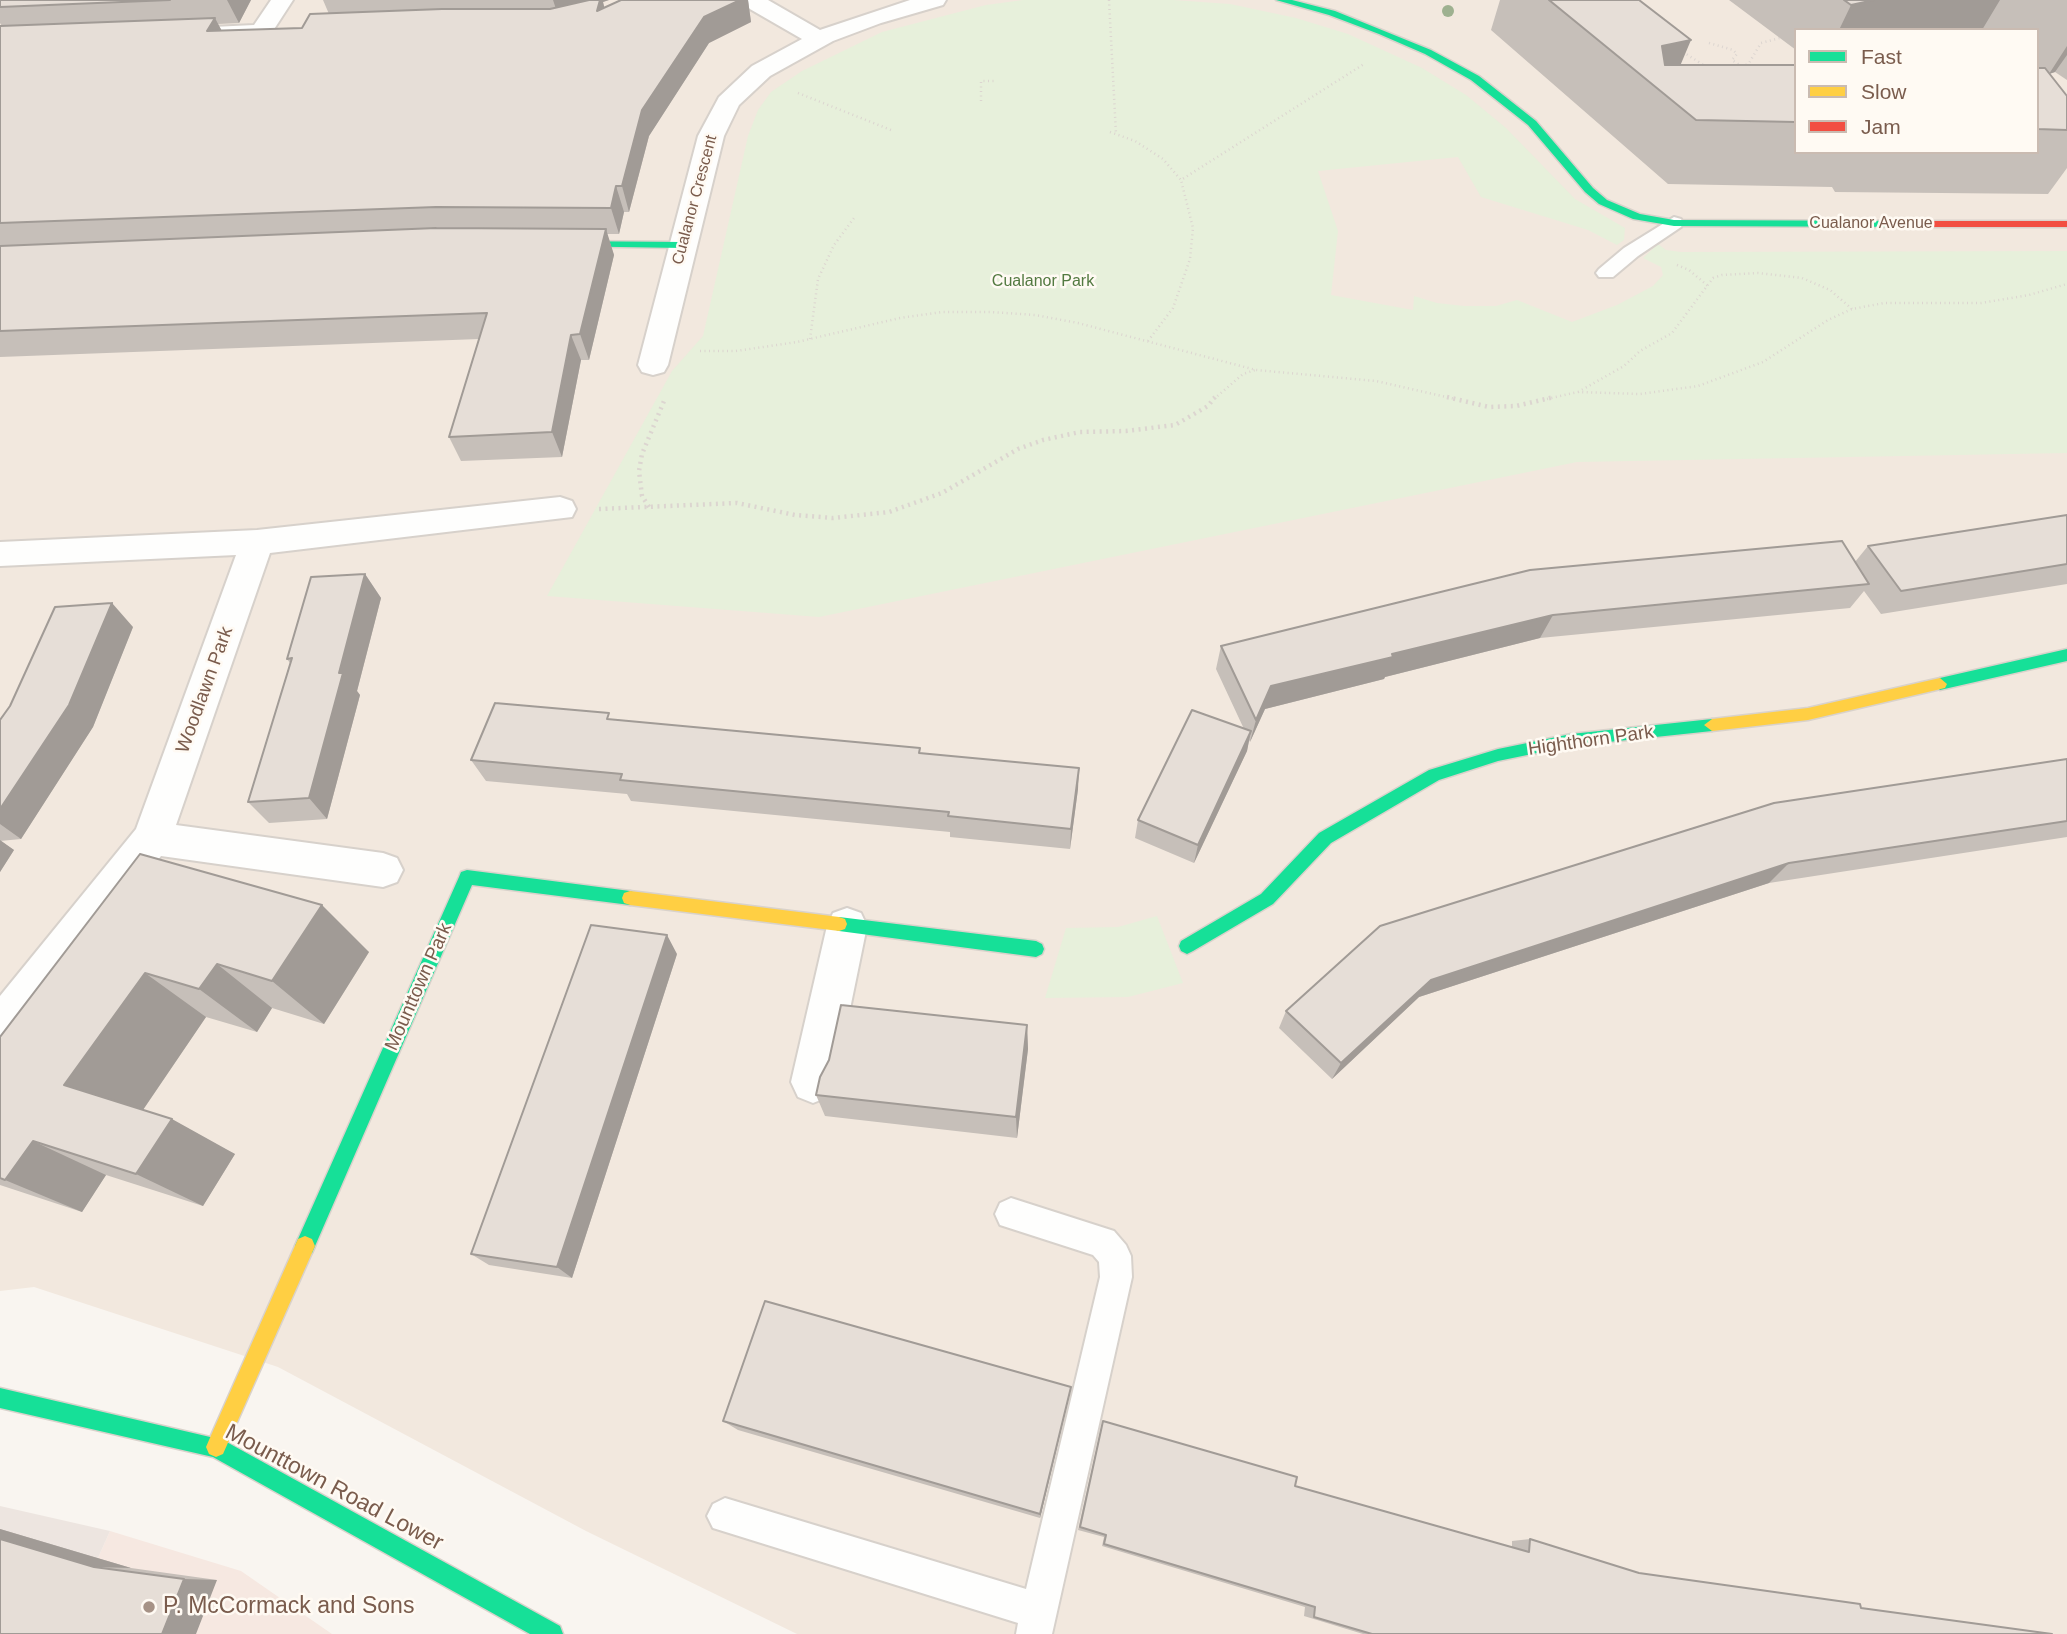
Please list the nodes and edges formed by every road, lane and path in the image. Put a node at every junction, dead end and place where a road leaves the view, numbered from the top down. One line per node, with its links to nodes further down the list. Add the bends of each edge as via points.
1 (282, 0): 6 (street, via 272,32)
2 (751, 0): 8 (street)
3 (935, 0): 8 (street, Cualanor Crescent)
4 (1109, 0): 20 (path)
5 (1281, 0): 11 (street, via 1332,13)
6 (195, 34)
7 (1780, 38): 12 (path, via 1761,43)
8 (819, 39): 15 (street, Cualanor Crescent)
9 (1709, 43): 12 (path, via 1733,50 1737,54 1732,61)
10 (1675, 46): 13 (path, via 1693,61)
11 (1428, 51): 21 (path, via 1397,68 1375,58); 23 (street, via 1515,108 1603,202 1637,217)
12 (1742, 67): 14 (path)
13 (1715, 69)
14 (1735, 69)
15 (753, 77): 18 (path); 26 (street, Cualanor Crescent, via 718,118)
16 (994, 81): 17 (path, via 981,81)
17 (981, 101)
18 (891, 130)
19 (1110, 132): 20 (path)
20 (1116, 134): 21 (path, via 1164,159)
21 (1181, 180): 31 (path, via 1193,228 1189,259 1173,308)
22 (854, 218): 30 (path, via 834,245 818,279)
23 (1674, 223): 24 (street, Cualanor Avenue); 27 (lane)
24 (2067, 224)
25 (547, 244): 26 (street)
26 (684, 245): 33 (street, Cualanor Crescent)
27 (1606, 273)
28 (2067, 284): 29 (path, via 1981,303 1884,303)
29 (1852, 309): 35 (path, via 1763,362 1698,386 1640,394); 35 (path, via 1830,290 1802,278 1758,272 1722,275 1713,278 1672,333)
30 (810, 340): 31 (path, via 900,318 991,312 1035,315); 32 (path)
31 (1149, 341): 34 (path)
32 (712, 351)
33 (653, 365)
34 (1256, 370): 35 (path, via 1376,381 1489,407 1516,406); 37 (path, via 1243,374 1208,406 1175,425 1080,432 1042,440 942,493 889,512 833,518 737,503)
35 (1578, 392)
36 (666, 396): 37 (path, via 639,471 642,496)
37 (650, 508): 39 (path)
38 (560, 509): 40 (street)
39 (595, 509)
40 (257, 542): 41 (street); 43 (street, Woodlawn Park)
41 (0, 554)
42 (2060, 662): 46 (street, Highthorn Park, via 1808,714 1571,740 1498,755 1434,775 1325,838 1267,899)
43 (152, 838): 44 (street); 48 (street, Woodlawn Park)
44 (383, 870)
45 (847, 926): 47 (street, Mounttown Park); 49 (street); 52 (street, Mounttown Park, via 467,877)
46 (1187, 946)
47 (1035, 950)
48 (0, 1029)
49 (813, 1082)
50 (1011, 1214): 54 (lane, via 1103,1242 1115,1256 1116,1277)
51 (0, 1398): 52 (street, Mounttown Road Lower)
52 (216, 1447): 55 (street, Mounttown Road Lower)
53 (725, 1516): 54 (lane)
54 (1037, 1623)
55 (552, 1634)

